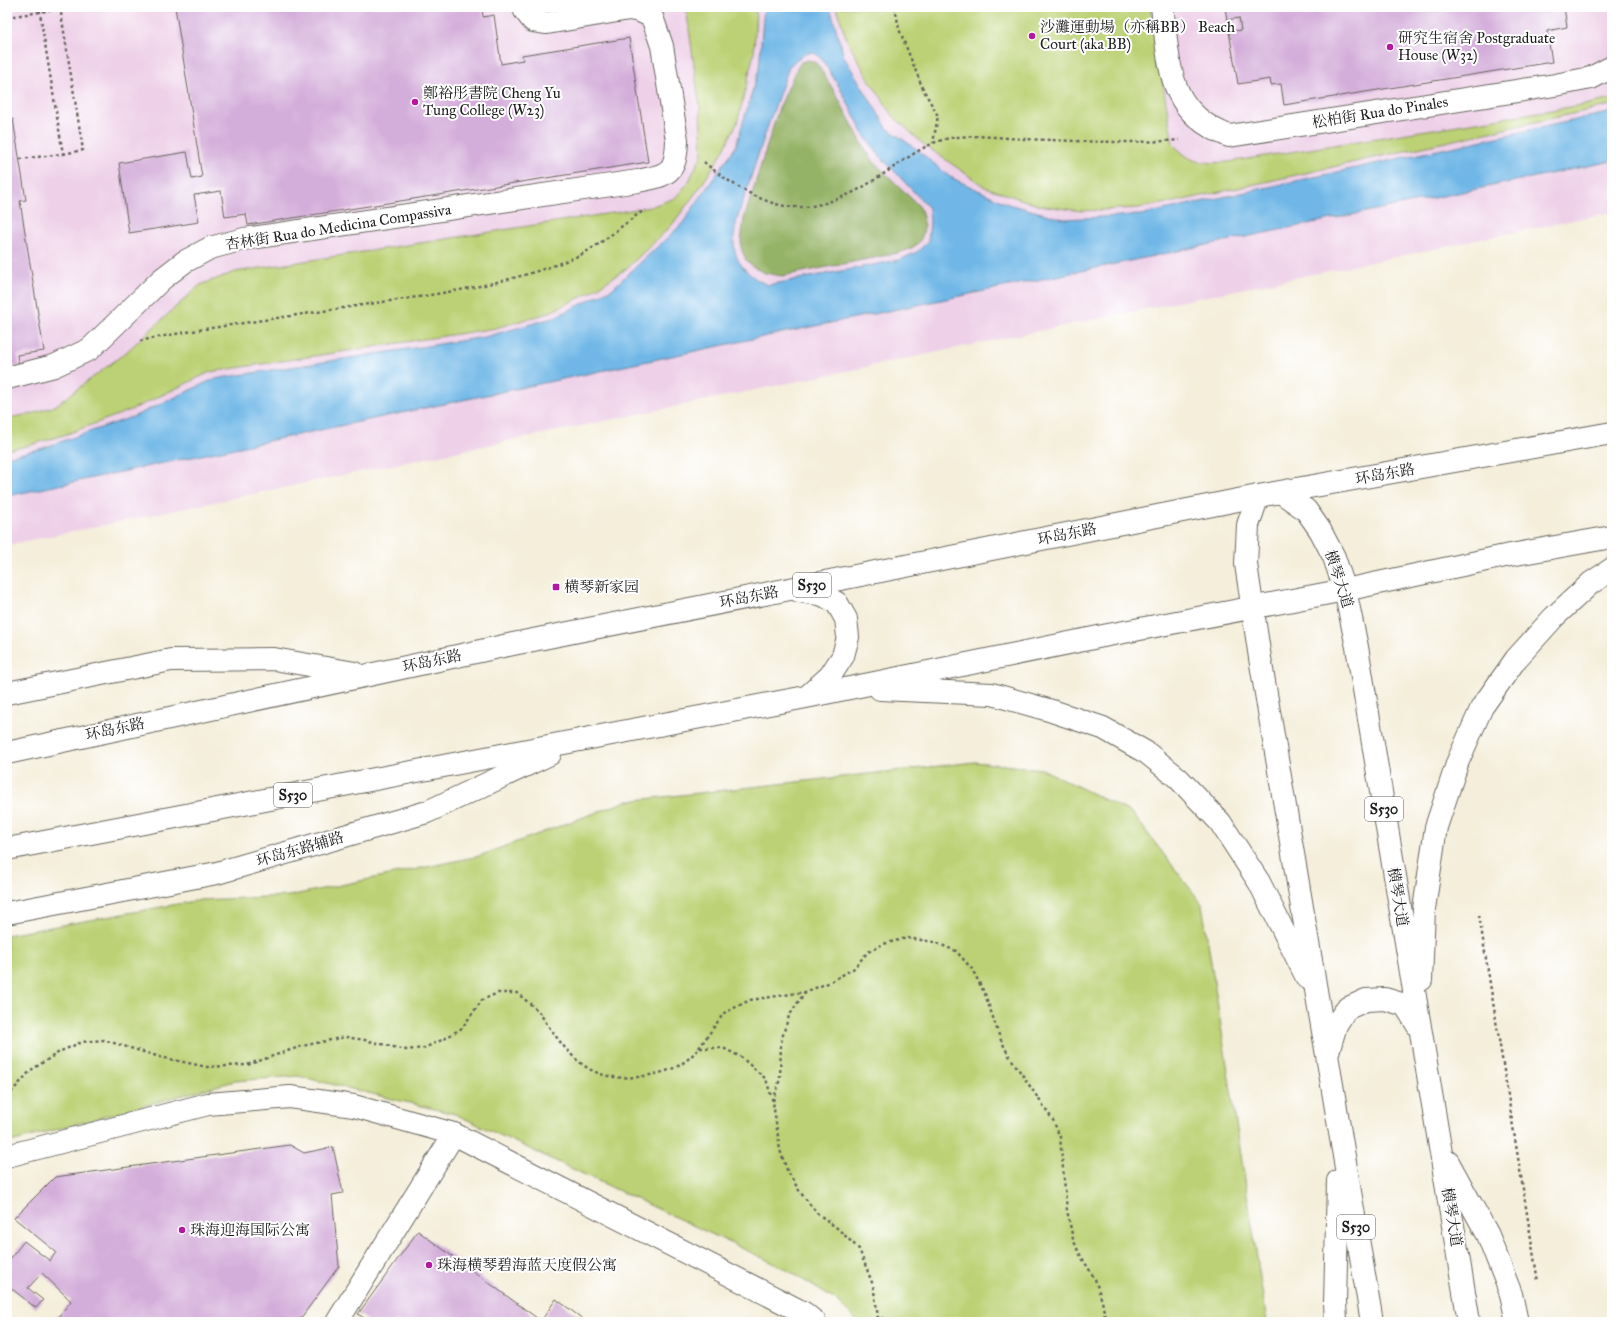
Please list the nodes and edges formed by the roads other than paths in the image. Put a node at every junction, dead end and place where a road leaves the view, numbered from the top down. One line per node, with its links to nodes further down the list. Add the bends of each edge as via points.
1 (524, 7): 4 (main road, 杏林街 Rua do Medicina Compassiva, via 533,21 547,23 629,9 652,17 662,46 677,140 677,155 673,167 662,176 638,181 244,239 210,248 184,262 162,279 90,349 54,366)
2 (1162, 7): 3 (main road, 松柏街 Rua do Pinales, via 1172,78 1184,103 1194,116 1229,136 1555,85 1591,78)
3 (1612, 67)
4 (7, 378)
5 (1612, 433): 6 (main road, 环岛东路)
6 (1282, 493): 7 (main road, 环岛东路 / S530); 11 (main road, 横琴大道 / S530, via 1306,510 1320,530 1334,557)
7 (1258, 496): 10 (main road, 环岛东路 / S530); 12 (main road, S530, via 1248,525 1246,564)
8 (1612, 537): 11 (main road, via 1505,556)
9 (1612, 569): 22 (main road, via 1591,583 1516,659 1482,707 1458,761 1436,827 1424,909)
10 (789, 589): 13 (main road, 环岛东路 / S530); 16 (main road, via 823,595 838,603 846,619 848,637 843,656 830,676)
11 (1345, 590): 12 (main road, S530); 22 (main road, 横琴大道 / S530, via 1357,647)
12 (1252, 608): 14 (main road, S530); 21 (main road, S530)
13 (366, 675): 15 (main road, via 274,659 171,660); 18 (main road, 环岛东路 / S530)
14 (847, 687): 16 (main road, S530); 21 (main road, via 992,694 1052,710 1103,728 1147,753 1178,778 1220,822 1259,882)
15 (7, 693)
16 (806, 697): 17 (main road, S530)
17 (578, 741): 19 (main road, S530); 20 (main road, 环岛东路辅路, via 427,812 217,873)
18 (7, 753)
19 (7, 849)
20 (7, 913)
21 (1317, 998): 23 (main road, S530)
22 (1420, 1029): 23 (main road, via 1405,1005 1385,999 1366,1000 1346,1009 1336,1025); 26 (main road, 横琴大道 / S530)
23 (1327, 1056): 24 (main road, S530)
24 (1340, 1132): 30 (main road); 31 (main road, S530)
25 (454, 1134): 27 (main road, via 354,1106 290,1097 208,1104); 28 (main road); 29 (main road, via 804,1313)
26 (1442, 1151): 32 (main road, 横琴大道 / S530); 33 (main road, via 1488,1235 1511,1294)
27 (7, 1156)
28 (339, 1322)
29 (815, 1322)
30 (1336, 1322)
31 (1372, 1322)
32 (1469, 1322)
33 (1517, 1322)

